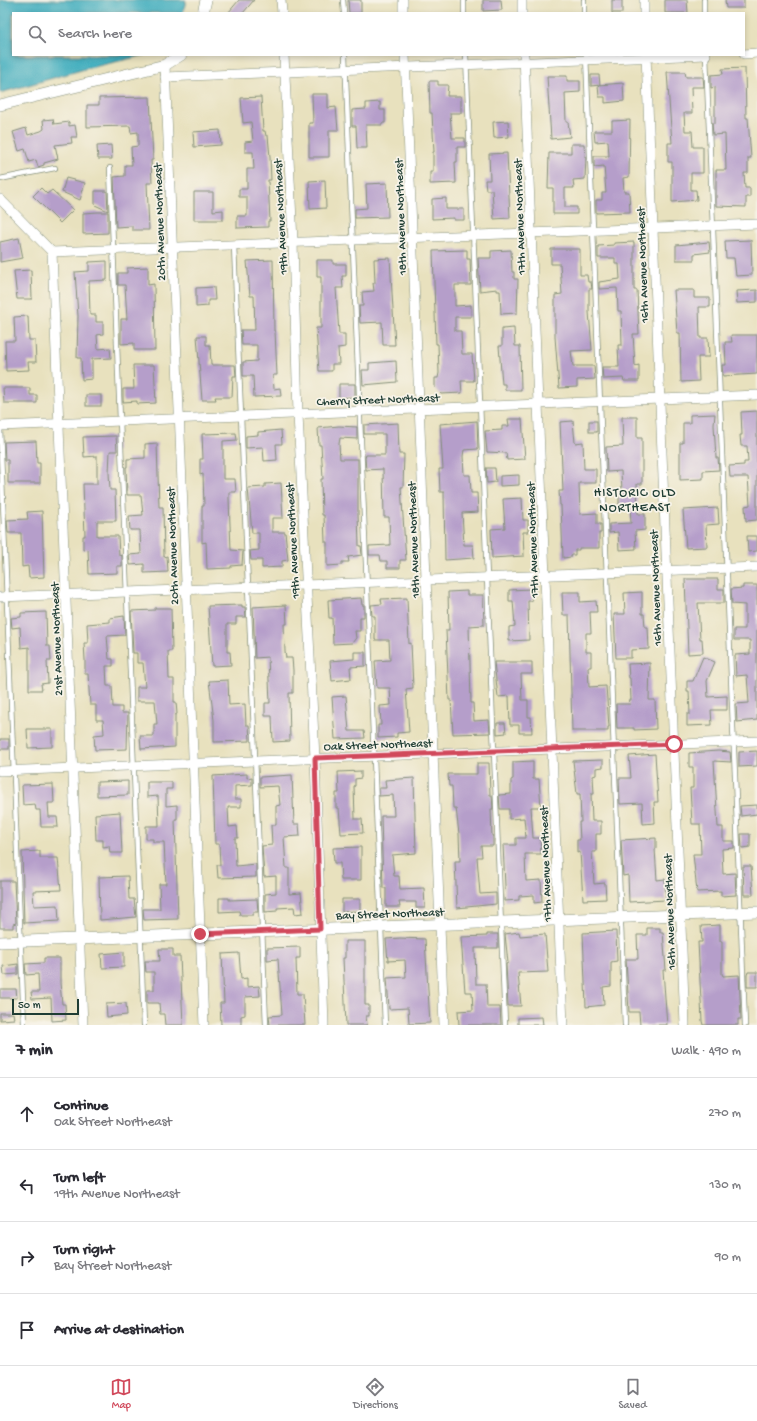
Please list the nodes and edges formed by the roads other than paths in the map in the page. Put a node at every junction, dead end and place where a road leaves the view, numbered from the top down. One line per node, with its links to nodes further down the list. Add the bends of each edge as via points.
1 (206, 0): 10 (street)
2 (281, 0): 11 (street)
3 (343, 0): 12 (lane)
4 (403, 0): 13 (street)
5 (464, 0): 14 (lane)
6 (522, 0): 15 (street)
7 (584, 0): 16 (lane)
8 (644, 0): 17 (street)
9 (704, 0): 18 (lane)
10 (203, 12)
11 (282, 12)
12 (344, 12)
13 (404, 12)
14 (464, 12)
15 (522, 12)
16 (584, 12)
17 (644, 12)
18 (704, 12)
19 (757, 53): 20 (street)
20 (745, 54)
21 (180, 56): 31 (street)
22 (284, 56): 34 (street, 19th Avenue Northeast)
23 (345, 56): 33 (lane)
24 (405, 56): 32 (street, 18th Avenue Northeast)
25 (466, 56): 30 (lane)
26 (646, 56): 28 (street); 43 (street, 16th Avenue Northeast)
27 (706, 56): 42 (lane)
28 (586, 57): 29 (street); 44 (lane)
29 (524, 59): 30 (street); 45 (street, 17th Avenue Northeast)
30 (466, 65): 32 (street); 46 (lane)
31 (165, 66): 35 (street, 20th Avenue Northeast); 36 (street)
32 (406, 67): 33 (street); 47 (street, 18th Avenue Northeast)
33 (346, 70): 34 (street); 48 (lane)
34 (285, 72): 35 (street); 49 (street, 19th Avenue Northeast)
35 (166, 77): 51 (street, 20th Avenue Northeast)
36 (0, 105)
37 (55, 168): 39 (lane)
38 (110, 168): 52 (lane)
39 (0, 179)
40 (0, 199): 53 (street)
41 (757, 224): 42 (street)
42 (713, 225): 43 (street); 55 (lane)
43 (653, 228): 44 (street); 56 (street, 16th Avenue Northeast)
44 (593, 230): 45 (street); 57 (lane)
45 (531, 233): 46 (street); 58 (street, 17th Avenue Northeast)
46 (473, 235): 47 (street); 59 (lane)
47 (412, 237): 48 (street); 60 (street, 18th Avenue Northeast)
48 (353, 240): 49 (street); 61 (lane)
49 (293, 242): 50 (street); 62 (street, 19th Avenue Northeast)
50 (234, 245): 51 (street); 63 (lane)
51 (172, 247): 52 (street); 64 (street, 20th Avenue Northeast)
52 (113, 250): 53 (street); 65 (lane)
53 (52, 252): 66 (street, 21st Avenue Northeast)
54 (757, 395): 55 (street, Cherry Street Northeast)
55 (720, 397): 56 (street, Cherry Street Northeast); 69 (lane)
56 (660, 399): 57 (street, Cherry Street Northeast); 70 (street, 16th Avenue Northeast)
57 (600, 402): 58 (street, Cherry Street Northeast); 71 (lane)
58 (538, 404): 59 (street, Cherry Street Northeast); 72 (street, 17th Avenue Northeast)
59 (480, 406): 60 (street, Cherry Street Northeast); 73 (lane)
60 (419, 409): 61 (street, Cherry Street Northeast); 74 (street, 18th Avenue Northeast)
61 (360, 411): 62 (street, Cherry Street Northeast); 75 (lane)
62 (298, 414): 63 (street, Cherry Street Northeast); 76 (street, 19th Avenue Northeast)
63 (242, 416): 64 (street, Cherry Street Northeast); 77 (lane)
64 (179, 419): 65 (street, Cherry Street Northeast); 78 (street, 20th Avenue Northeast)
65 (120, 421): 66 (street, Cherry Street Northeast); 79 (lane)
66 (59, 424): 67 (street, Cherry Street Northeast); 80 (street, 21st Avenue Northeast)
67 (0, 427): 81 (lane)
68 (757, 566): 69 (street)
69 (727, 568): 70 (street); 83 (lane)
70 (667, 570): 71 (street); 84 (street, 16th Avenue Northeast)
71 (607, 573): 72 (street); 85 (lane)
72 (545, 575): 73 (street); 86 (street, 17th Avenue Northeast)
73 (487, 578): 74 (street); 87 (lane)
74 (426, 580): 75 (street); 88 (street, 18th Avenue Northeast)
75 (367, 582): 76 (street); 89 (lane)
76 (306, 585): 77 (street); 90 (street, 19th Avenue Northeast)
77 (248, 587): 78 (street); 91 (lane)
78 (186, 590): 79 (street); 92 (street, 20th Avenue Northeast)
79 (127, 592): 80 (street); 93 (lane)
80 (66, 594): 81 (street); 94 (street, 21st Avenue Northeast)
81 (3, 597): 96 (lane)
82 (757, 741): 83 (street, Oak Street Northeast)
83 (734, 742): 84 (street, Oak Street Northeast); 97 (lane)
84 (674, 744): 85 (street, Oak Street Northeast); 99 (street, 16th Avenue Northeast)
85 (614, 746): 86 (street, Oak Street Northeast); 100 (lane)
86 (552, 749): 87 (street, Oak Street Northeast); 101 (street, 17th Avenue Northeast)
87 (494, 751): 88 (street, Oak Street Northeast); 102 (lane)
88 (433, 754): 89 (street, Oak Street Northeast); 103 (street, 18th Avenue Northeast)
89 (374, 756): 90 (street, Oak Street Northeast); 104 (lane)
90 (315, 758): 91 (street, Oak Street Northeast); 105 (street, 19th Avenue Northeast)
91 (255, 761): 92 (street, Oak Street Northeast); 106 (lane)
92 (193, 763): 93 (street, Oak Street Northeast); 107 (street, 20th Avenue Northeast)
93 (134, 766): 94 (street, Oak Street Northeast); 108 (lane)
94 (73, 768): 96 (street, Oak Street Northeast); 109 (street, 21st Avenue Northeast)
95 (0, 771): 96 (street, Oak Street Northeast)
96 (14, 771): 110 (lane)
97 (740, 912): 98 (street, Bay Street Northeast); 99 (street, Bay Street Northeast); 124 (lane)
98 (757, 912)
99 (681, 915): 100 (street, Bay Street Northeast); 123 (street, 16th Avenue Northeast)
100 (621, 917): 101 (street, Bay Street Northeast); 122 (lane)
101 (559, 920): 102 (street, Bay Street Northeast); 121 (street, 17th Avenue Northeast)
102 (501, 922): 103 (street, Bay Street Northeast); 120 (lane)
103 (440, 924): 104 (street, Bay Street Northeast); 119 (street, 18th Avenue Northeast)
104 (381, 927): 105 (street, Bay Street Northeast); 118 (lane)
105 (320, 929): 106 (street, Bay Street Northeast); 117 (street, 19th Avenue Northeast)
106 (262, 932): 107 (street, Bay Street Northeast); 116 (lane)
107 (200, 934): 108 (street, Bay Street Northeast); 115 (street, 20th Avenue Northeast)
108 (141, 937): 109 (street, Bay Street Northeast); 114 (lane)
109 (80, 939): 110 (street, Bay Street Northeast); 113 (street, 21st Avenue Northeast)
110 (21, 941): 111 (street, Bay Street Northeast); 112 (lane)
111 (0, 942)
112 (24, 1025)
113 (83, 1025)
114 (144, 1025)
115 (204, 1025)
116 (266, 1025)
117 (324, 1025)
118 (385, 1025)
119 (444, 1025)
120 (505, 1025)
121 (563, 1025)
122 (625, 1025)
123 (685, 1025)
124 (745, 1025)

